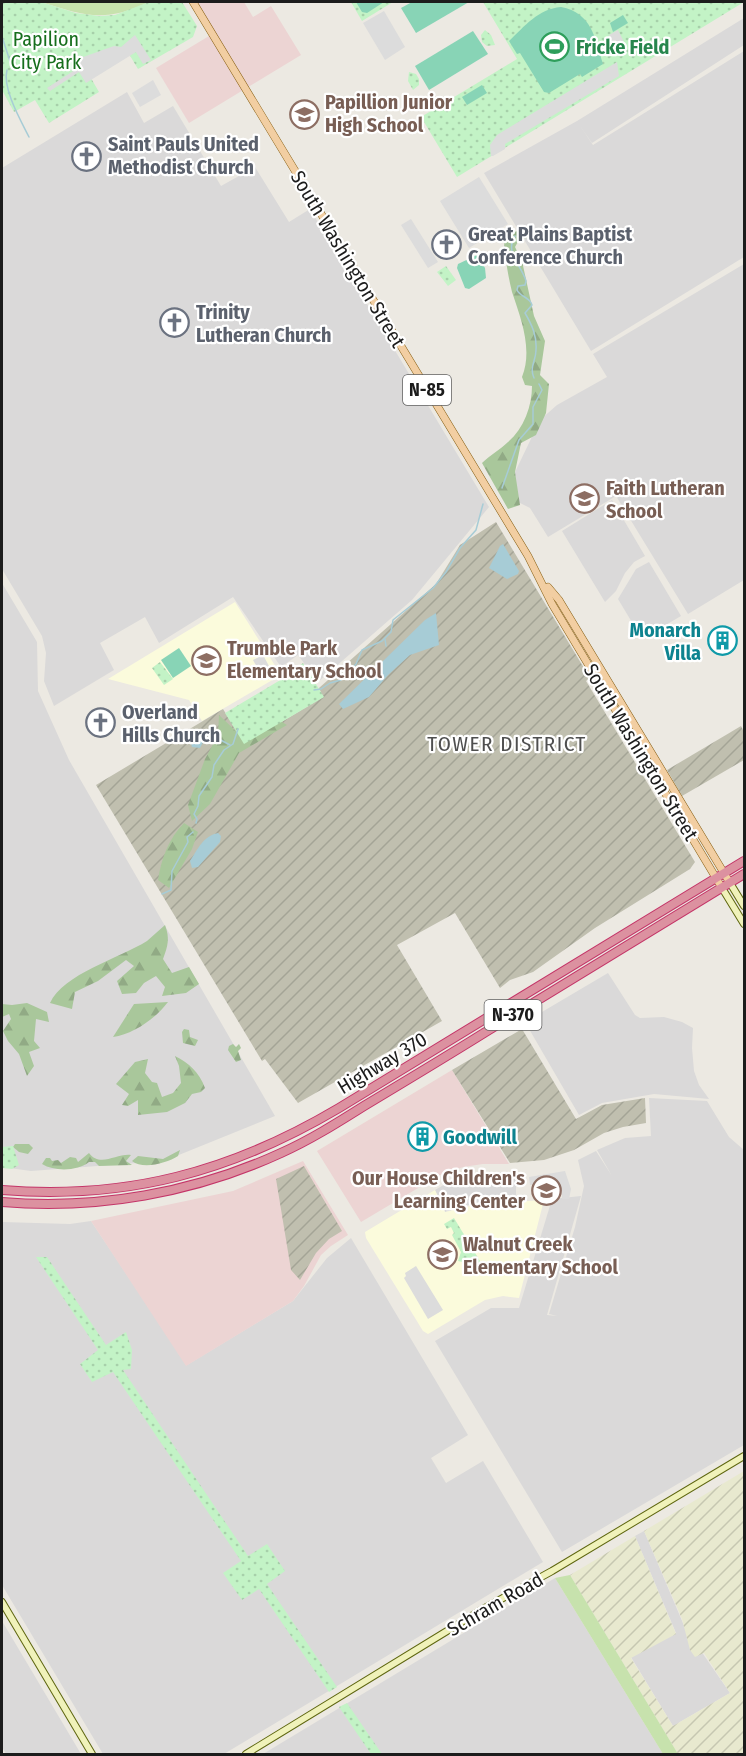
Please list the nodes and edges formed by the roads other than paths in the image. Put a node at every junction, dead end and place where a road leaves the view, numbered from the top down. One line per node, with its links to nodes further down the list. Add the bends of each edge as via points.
1 (194, 2): 2 (main road, South Washington Street / N-85)
2 (541, 578): 6 (main road, South Washington Street / N-85, via 559,600); 7 (main road, South Washington Street / N-85, via 552,604)
3 (744, 861): 6 (highway, Highway 370 / N-370)
4 (744, 866): 6 (highway)
5 (744, 874): 6 (highway, Highway 370 / N-370)
6 (727, 878): 7 (highway, Highway 370 / N-370); 8 (main road, South Washington Street)
7 (719, 883): 9 (main road, South Washington Street); 10 (highway, Highway 370 / N-370, via 390,1077); 11 (highway, Highway 370 / N-370, via 648,933 303,1142 242,1169)
8 (744, 906)
9 (744, 924)
10 (300, 1135): 11 (highway); 12 (highway, Highway 370 / N-370, via 237,1159 148,1184 74,1192)
11 (190, 1185): 13 (highway, Highway 370 / N-370, via 144,1196 88,1202)
12 (2, 1190)
13 (2, 1202)
14 (744, 1456): 17 (main road, Schram Road, via 483,1609)
15 (2, 1602): 16 (main road)
16 (92, 1755)
17 (246, 1755)

